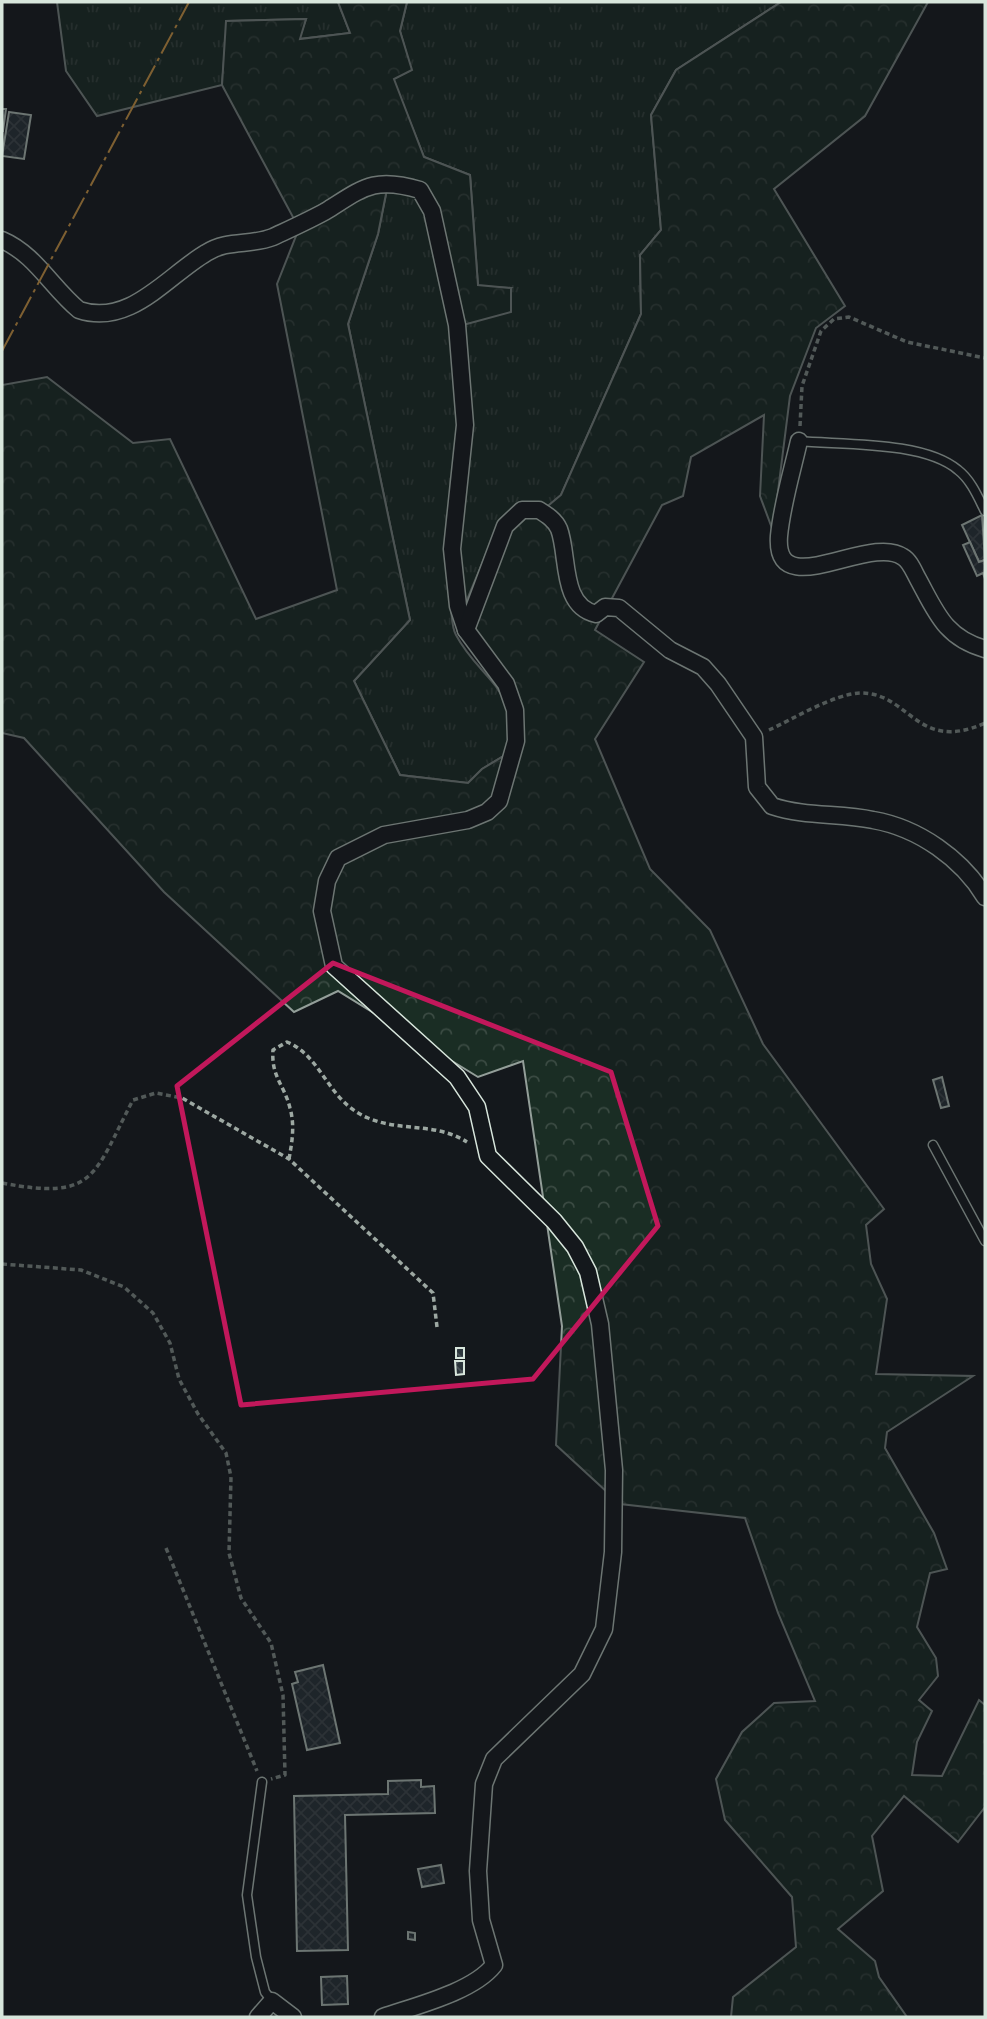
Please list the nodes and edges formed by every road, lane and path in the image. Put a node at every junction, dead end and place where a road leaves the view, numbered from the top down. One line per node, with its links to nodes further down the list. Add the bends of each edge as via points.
1 (2, 240): 5 (street, via 30,258 79,310 101,313 156,293 217,247 271,237 368,185 387,182 420,190 432,211 457,325 465,425 452,549 458,606)
2 (985, 358): 3 (path, via 907,342 849,317 834,319 821,331 802,386)
3 (799, 441): 4 (lane, via 913,450 943,460 969,481); 6 (street, via 779,537 786,562 794,568 810,568 874,550 903,556 943,626 972,646)
4 (985, 511)
5 (466, 630): 8 (street, via 505,526 522,510 539,510 558,528 568,579 585,612 619,608 678,655 703,667); 11 (street, via 506,684 515,710 516,741 499,801 468,820 384,835 338,858 327,881 322,911 334,966 457,1077 477,1107)
6 (985, 649)
7 (985, 723): 8 (path, via 956,733 937,732 874,694 858,693)
8 (754, 737): 9 (street, via 757,787 772,806 899,828 960,864)
9 (985, 897)
10 (933, 1145): 14 (lane)
11 (488, 1156): 12 (path, via 450,1131 369,1119 337,1098 303,1049 287,1042 273,1049 271,1069 290,1107); 22 (street, via 554,1221 575,1247 587,1272 607,1382 614,1470 612,1564 604,1629 582,1674 494,1759 484,1784 478,1871 481,1920 494,1965 486,1975 447,1994)
12 (289, 1159): 13 (path, via 182,1098 156,1093 133,1100 86,1180 69,1188 41,1190); 16 (path, via 433,1293)
13 (2, 1183)
14 (985, 1241)
15 (2, 1264): 18 (path, via 81,1270 124,1287 153,1313 170,1343 178,1379 226,1453 231,1477 229,1553 242,1598 271,1643 283,1695 285,1775)
16 (437, 1327)
17 (166, 1548): 18 (path)
18 (262, 1782): 19 (lane, via 247,1895 259,1968)
19 (272, 2001): 20 (street); 21 (street)
20 (258, 2017)
21 (293, 2017)
22 (383, 2017)

